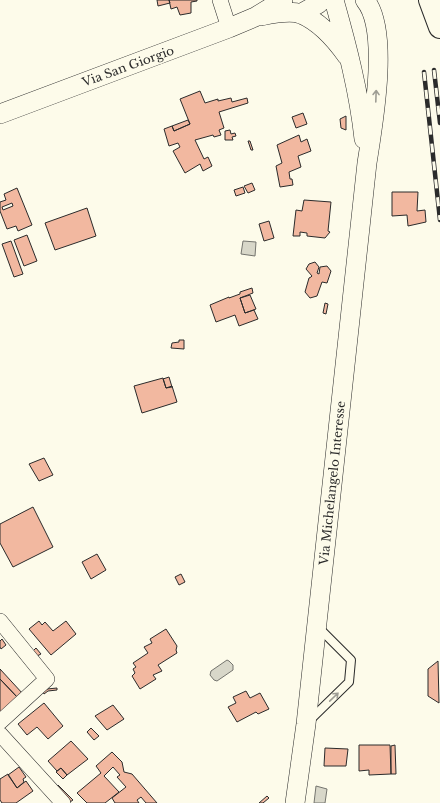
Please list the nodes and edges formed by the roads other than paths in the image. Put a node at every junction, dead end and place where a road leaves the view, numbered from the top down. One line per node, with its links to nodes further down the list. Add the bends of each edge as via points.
1 (220, 0): 10 (street)
2 (283, 0): 8 (street, Via San Giorgio)
3 (322, 0): 7 (street)
4 (334, 0): 11 (street, Via Michelangelo Interesse)
5 (365, 0): 13 (street, Via Michelangelo Interesse, one-way to 5, via 376,105 377,61 376,27 370,6)
6 (430, 0): 9 (highway)
7 (300, 14): 8 (street, Via San Giorgio, via 277,13); 11 (street, Via San Giorgio, via 334,38)
8 (255, 17): 10 (street, Via San Giorgio)
9 (440, 27)
10 (229, 28): 12 (street, Via San Giorgio)
11 (350, 60): 13 (street, Via Michelangelo Interesse, via 363,126)
12 (0, 114)
13 (367, 163): 15 (street, Via Michelangelo Interesse)
14 (0, 621): 16 (street, via 47,679)
15 (317, 626): 17 (street, Via Michelangelo Interesse); 17 (lane, one-way to 15, via 349,682 351,660)
16 (0, 722)
17 (306, 724): 20 (street, Via Michelangelo Interesse)
18 (0, 734): 19 (street)
19 (63, 803)
20 (295, 803)

